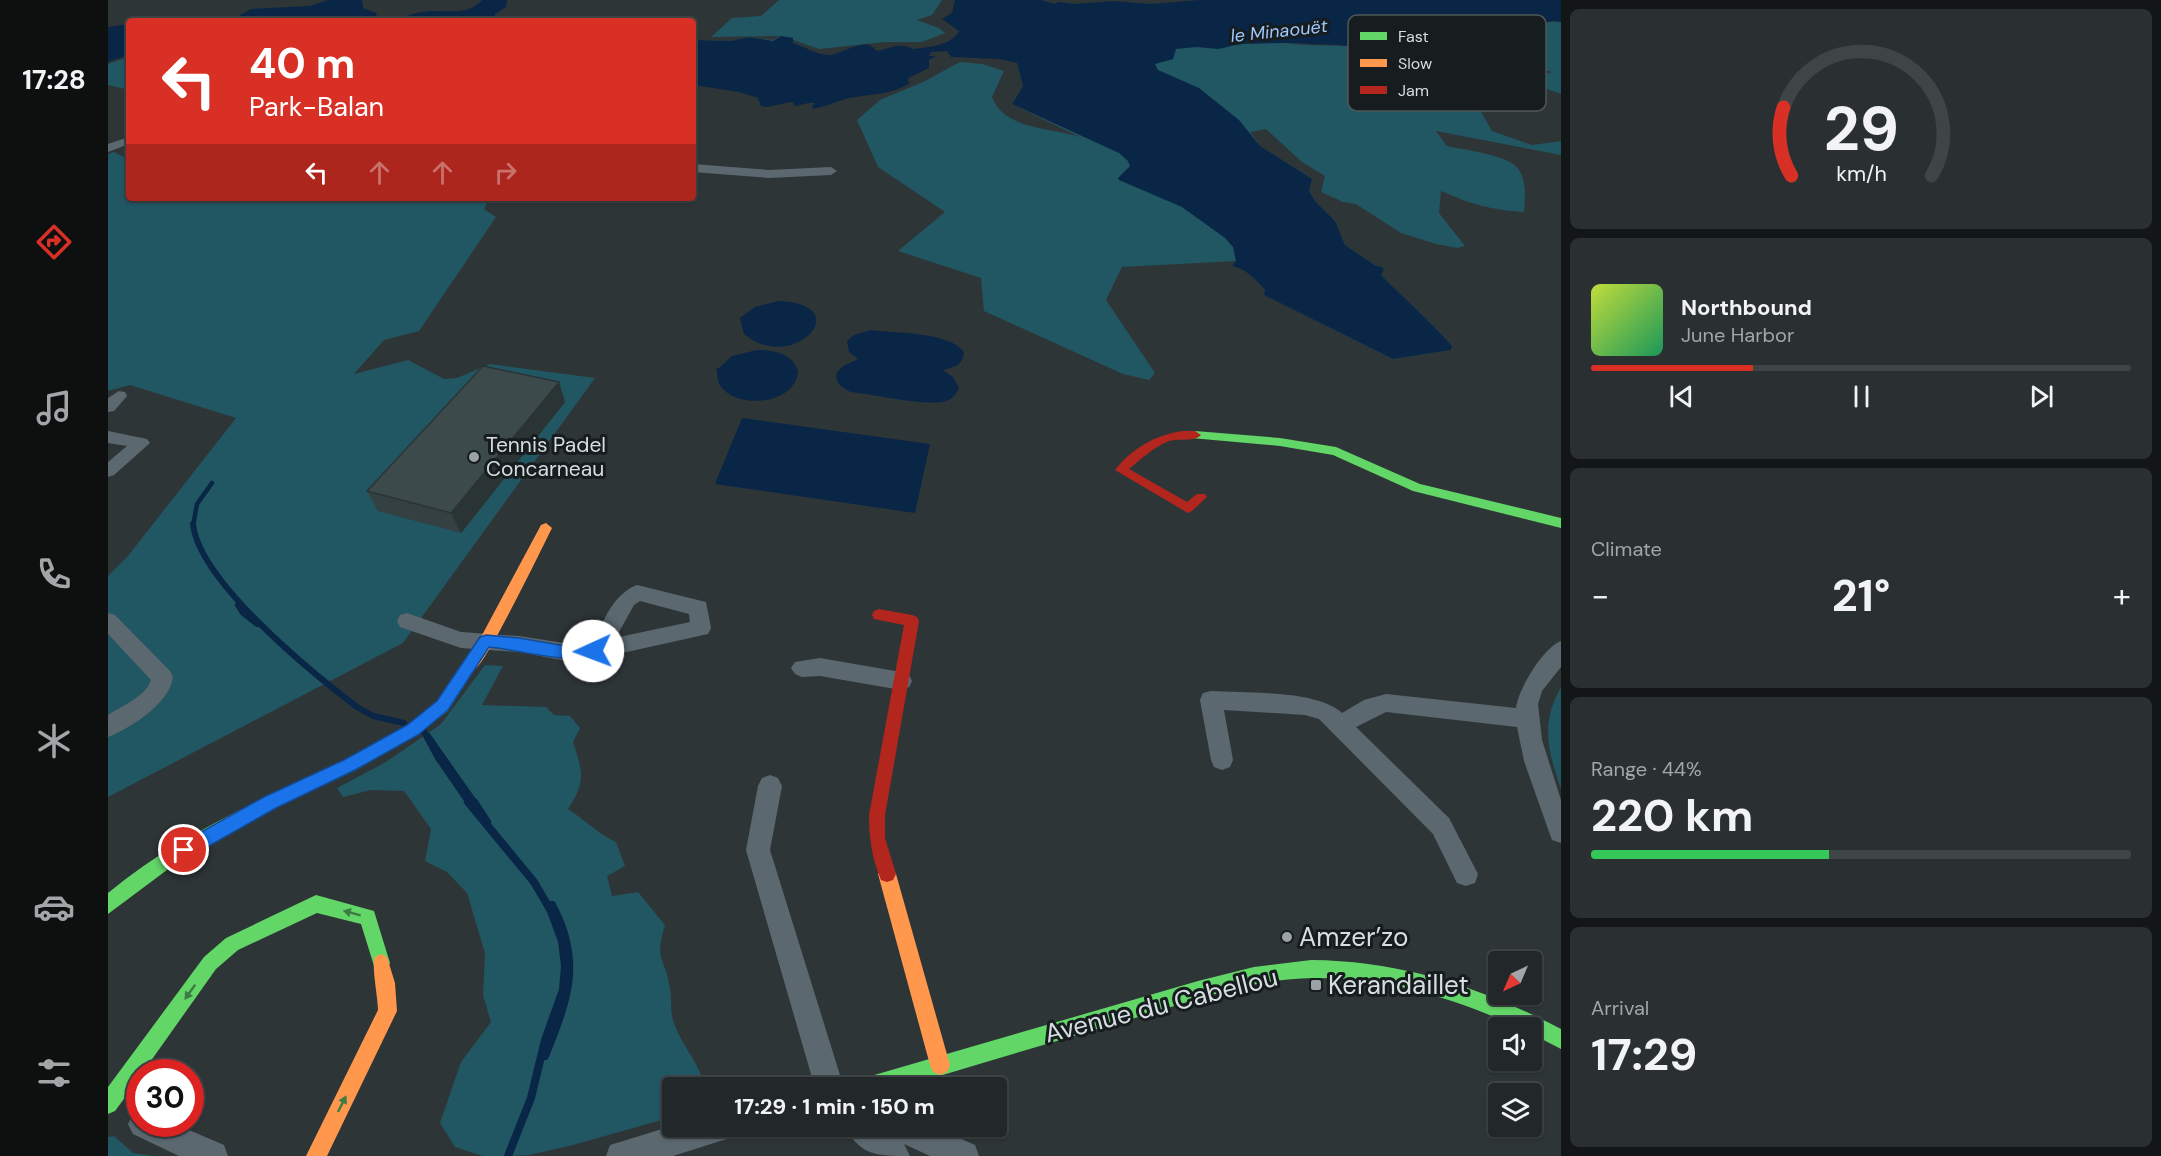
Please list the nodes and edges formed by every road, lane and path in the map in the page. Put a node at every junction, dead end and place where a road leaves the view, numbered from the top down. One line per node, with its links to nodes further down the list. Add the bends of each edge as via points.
1 (126, 141): 2 (street)
2 (108, 148)
3 (696, 168): 4 (street, via 769,174)
4 (831, 171)
5 (108, 436): 6 (street, via 141,443)
6 (108, 471)
7 (1201, 497): 8 (street, via 1188,508 1120,470 1154,442 1181,434 1280,442 1336,451 1417,488)
8 (1561, 523)
9 (546, 528): 13 (street)
10 (879, 615): 17 (street, via 912,621)
11 (108, 621): 20 (street, via 162,677 161,687 145,704)
12 (407, 621): 13 (street, via 461,640)
13 (486, 641): 14 (street, via 577,654); 25 (street, via 443,706 412,730 165,861)
14 (609, 647)
15 (1561, 650): 18 (street, via 1531,688)
16 (802, 668): 17 (street, via 820,667)
17 (901, 681): 27 (street, via 877,815 877,838)
18 (1525, 718): 19 (street, via 1386,703); 23 (street)
19 (1341, 725): 21 (street, via 1326,712 1305,706 1210,700); 24 (street, via 1441,826)
20 (108, 727)
21 (1222, 760)
22 (770, 786): 28 (street, via 758,850)
23 (1561, 832)
24 (1466, 874)
25 (108, 905)
26 (1561, 1039): 27 (street, Avenue du Cabellou, via 1500,1009 1440,986 1393,975 1338,969 1301,970 1207,988)
27 (940, 1065): 29 (street, Avenue du Cabellou)
28 (827, 1077)
29 (900, 1077)
30 (109, 1104): 31 (street); 37 (street, one-way to 30, via 388,1011 386,983 368,917 316,904 232,944 210,963)
31 (126, 1114)
32 (173, 1137): 36 (street)
33 (688, 1137): 38 (street)
34 (867, 1137): 39 (street)
35 (922, 1137): 40 (street)
36 (213, 1156)
37 (315, 1156)
38 (621, 1156)
39 (895, 1156)
40 (964, 1156)

